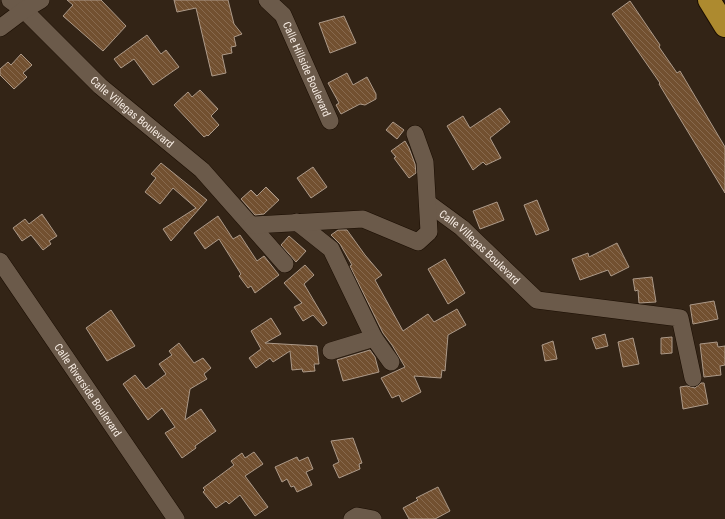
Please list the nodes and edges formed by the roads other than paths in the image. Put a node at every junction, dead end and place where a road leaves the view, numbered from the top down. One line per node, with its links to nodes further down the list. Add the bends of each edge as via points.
1 (10, 0): 5 (street, Calle Villegas Boulevard)
2 (41, 0): 5 (street)
3 (267, 0): 8 (street, Calle Hillside Boulevard, via 283,15)
4 (709, 0): 6 (highway)
5 (24, 10): 7 (street); 12 (street, Calle Villegas Boulevard, via 100,86 202,170)
6 (725, 26)
7 (0, 28)
8 (330, 121)
9 (415, 134): 10 (street, via 425,162)
10 (428, 203): 11 (street, Calle Villegas Boulevard, via 429,232 418,242 363,219); 18 (street, Calle Villegas Boulevard, via 462,228 536,300 680,318)
11 (297, 222): 12 (street, Calle Villegas Boulevard); 15 (street, via 331,249)
12 (252, 225): 14 (street, Calle Villegas Boulevard)
13 (0, 261): 19 (street, Calle Riverside Boulevard)
14 (285, 264)
15 (374, 338): 16 (street); 17 (street)
16 (331, 351)
17 (391, 362)
18 (693, 378)
19 (176, 519)
20 (352, 519): 21 (street, via 357,516)
21 (373, 519)

